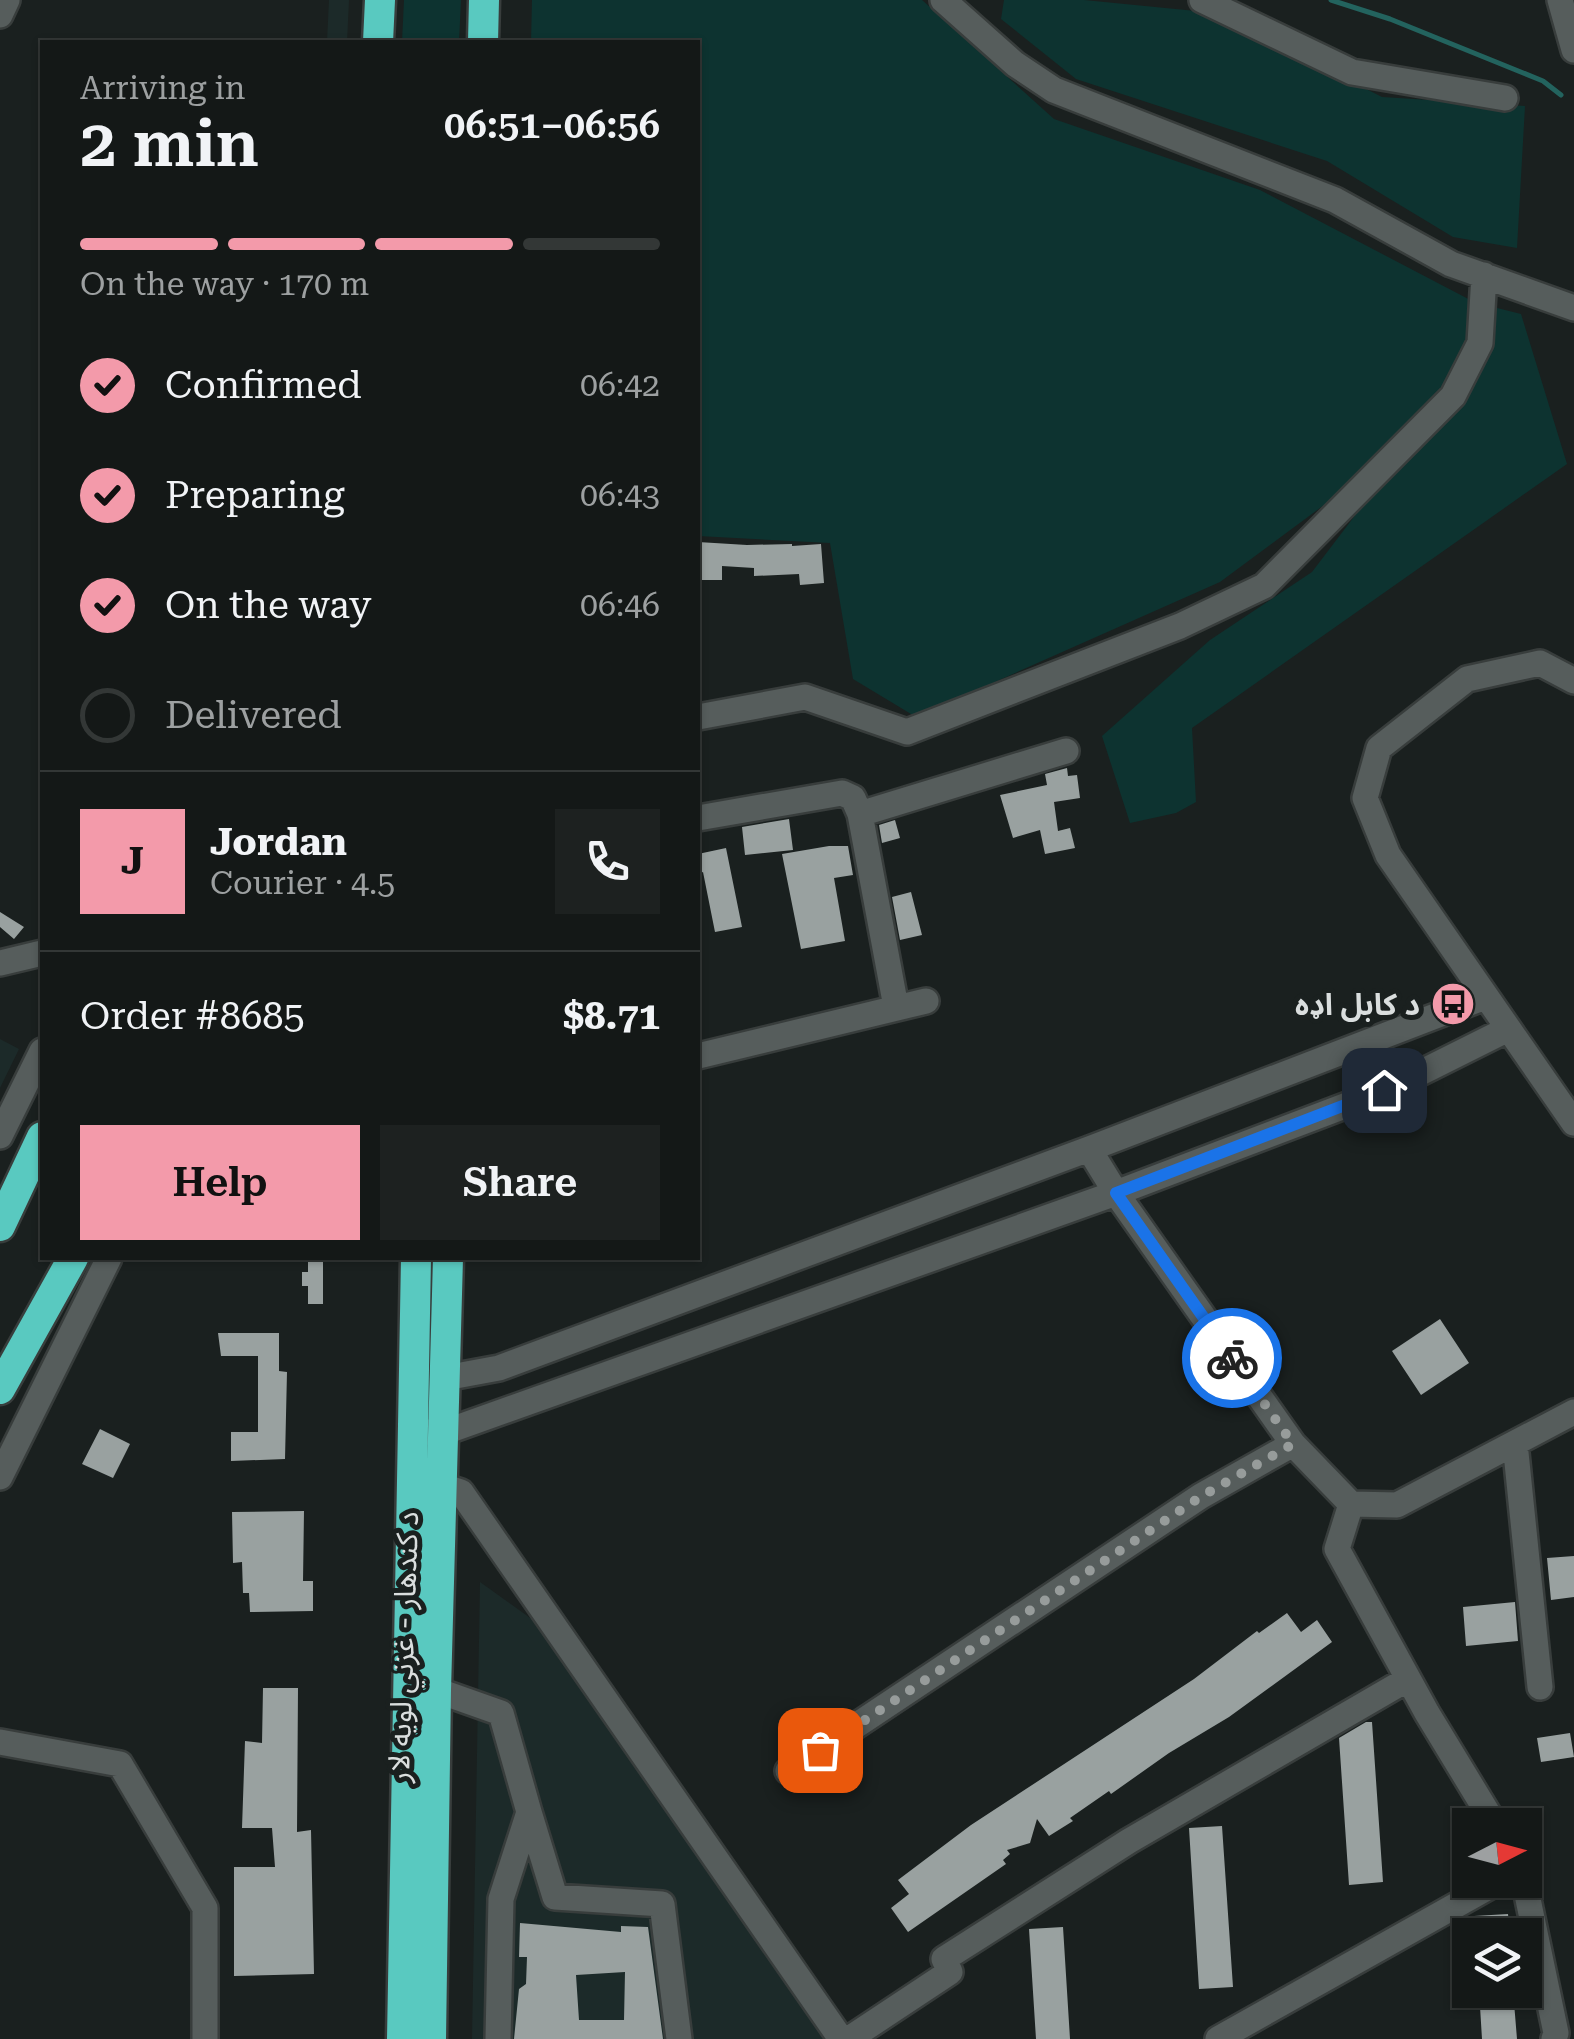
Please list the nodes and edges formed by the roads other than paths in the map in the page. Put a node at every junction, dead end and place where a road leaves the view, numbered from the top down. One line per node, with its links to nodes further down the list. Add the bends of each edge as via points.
1 (8, 0): 7 (street)
2 (380, 0): 8 (highway)
3 (484, 0): 9 (highway)
4 (943, 0): 12 (street, via 1054,90 1335,200)
5 (1202, 0): 11 (street, via 1352,72)
6 (1560, 0): 10 (street)
7 (0, 15)
8 (378, 40)
9 (483, 40)
10 (1574, 50)
11 (1505, 98)
12 (1484, 276): 13 (street); 15 (street, via 1480,343 1453,396 1264,586 1180,626 906,732 804,698)
13 (1574, 308)
14 (1574, 681): 21 (street, via 1540,663 1467,678 1380,748 1365,798 1388,855)
15 (700, 717)
16 (1066, 751): 17 (street)
17 (860, 814): 18 (street, via 853,798 842,793); 23 (street)
18 (700, 818)
19 (40, 954): 20 (street)
20 (0, 963)
21 (1485, 996): 24 (street); 30 (street)
22 (926, 1001): 23 (street)
23 (896, 1008): 26 (street)
24 (1508, 1029): 27 (street); 31 (street, via 1384,1090)
25 (40, 1055): 28 (street)
26 (700, 1056)
27 (1574, 1122)
28 (0, 1136)
29 (40, 1141): 32 (highway)
30 (1089, 1149): 31 (street); 37 (street, via 499,1368)
31 (1116, 1193): 40 (street); 43 (street)
32 (0, 1226)
33 (72, 1260): 38 (highway)
34 (109, 1260): 44 (street)
35 (416, 1260): 41 (highway, د کندهار - غزني لويه لار)
36 (448, 1260): 37 (highway, د کندهار - غزني لويه لار)
37 (445, 1378): 40 (highway, د کندهار - غزني لويه لار)
38 (0, 1389)
39 (1574, 1412): 42 (street)
40 (445, 1432): 41 (street); 45 (highway, د کندهار - غزني لويه لار)
41 (412, 1433): 57 (highway, د کندهار - غزني لويه لار)
42 (1515, 1443): 46 (street, via 1397,1506); 48 (street)
43 (1293, 1444): 46 (street); 51 (street, via 1202,1496)
44 (0, 1477)
45 (443, 1486): 49 (highway, د کندهار - غزني لويه لار); 61 (street, via 461,1492)
46 (1350, 1504): 47 (street, via 1337,1549)
47 (1408, 1679): 52 (street); 62 (street, via 1129,1841 944,1959 950,1972)
48 (1540, 1687)
49 (436, 1690): 53 (street, via 501,1713); 58 (highway, د کندهار - غزني لويه لار)
50 (3, 1750): 56 (street, via 120,1764 205,1908)
51 (788, 1771)
52 (1485, 1808)
53 (529, 1812): 59 (street, via 500,1899); 60 (street, via 556,1898 662,1904)
54 (1469, 1898): 63 (street)
55 (1528, 1898): 64 (street)
56 (205, 2039)
57 (402, 2039)
58 (431, 2039)
59 (498, 2039)
60 (680, 2039)
61 (841, 2039)
62 (849, 2039)
63 (1218, 2039)
64 (1554, 2039)

